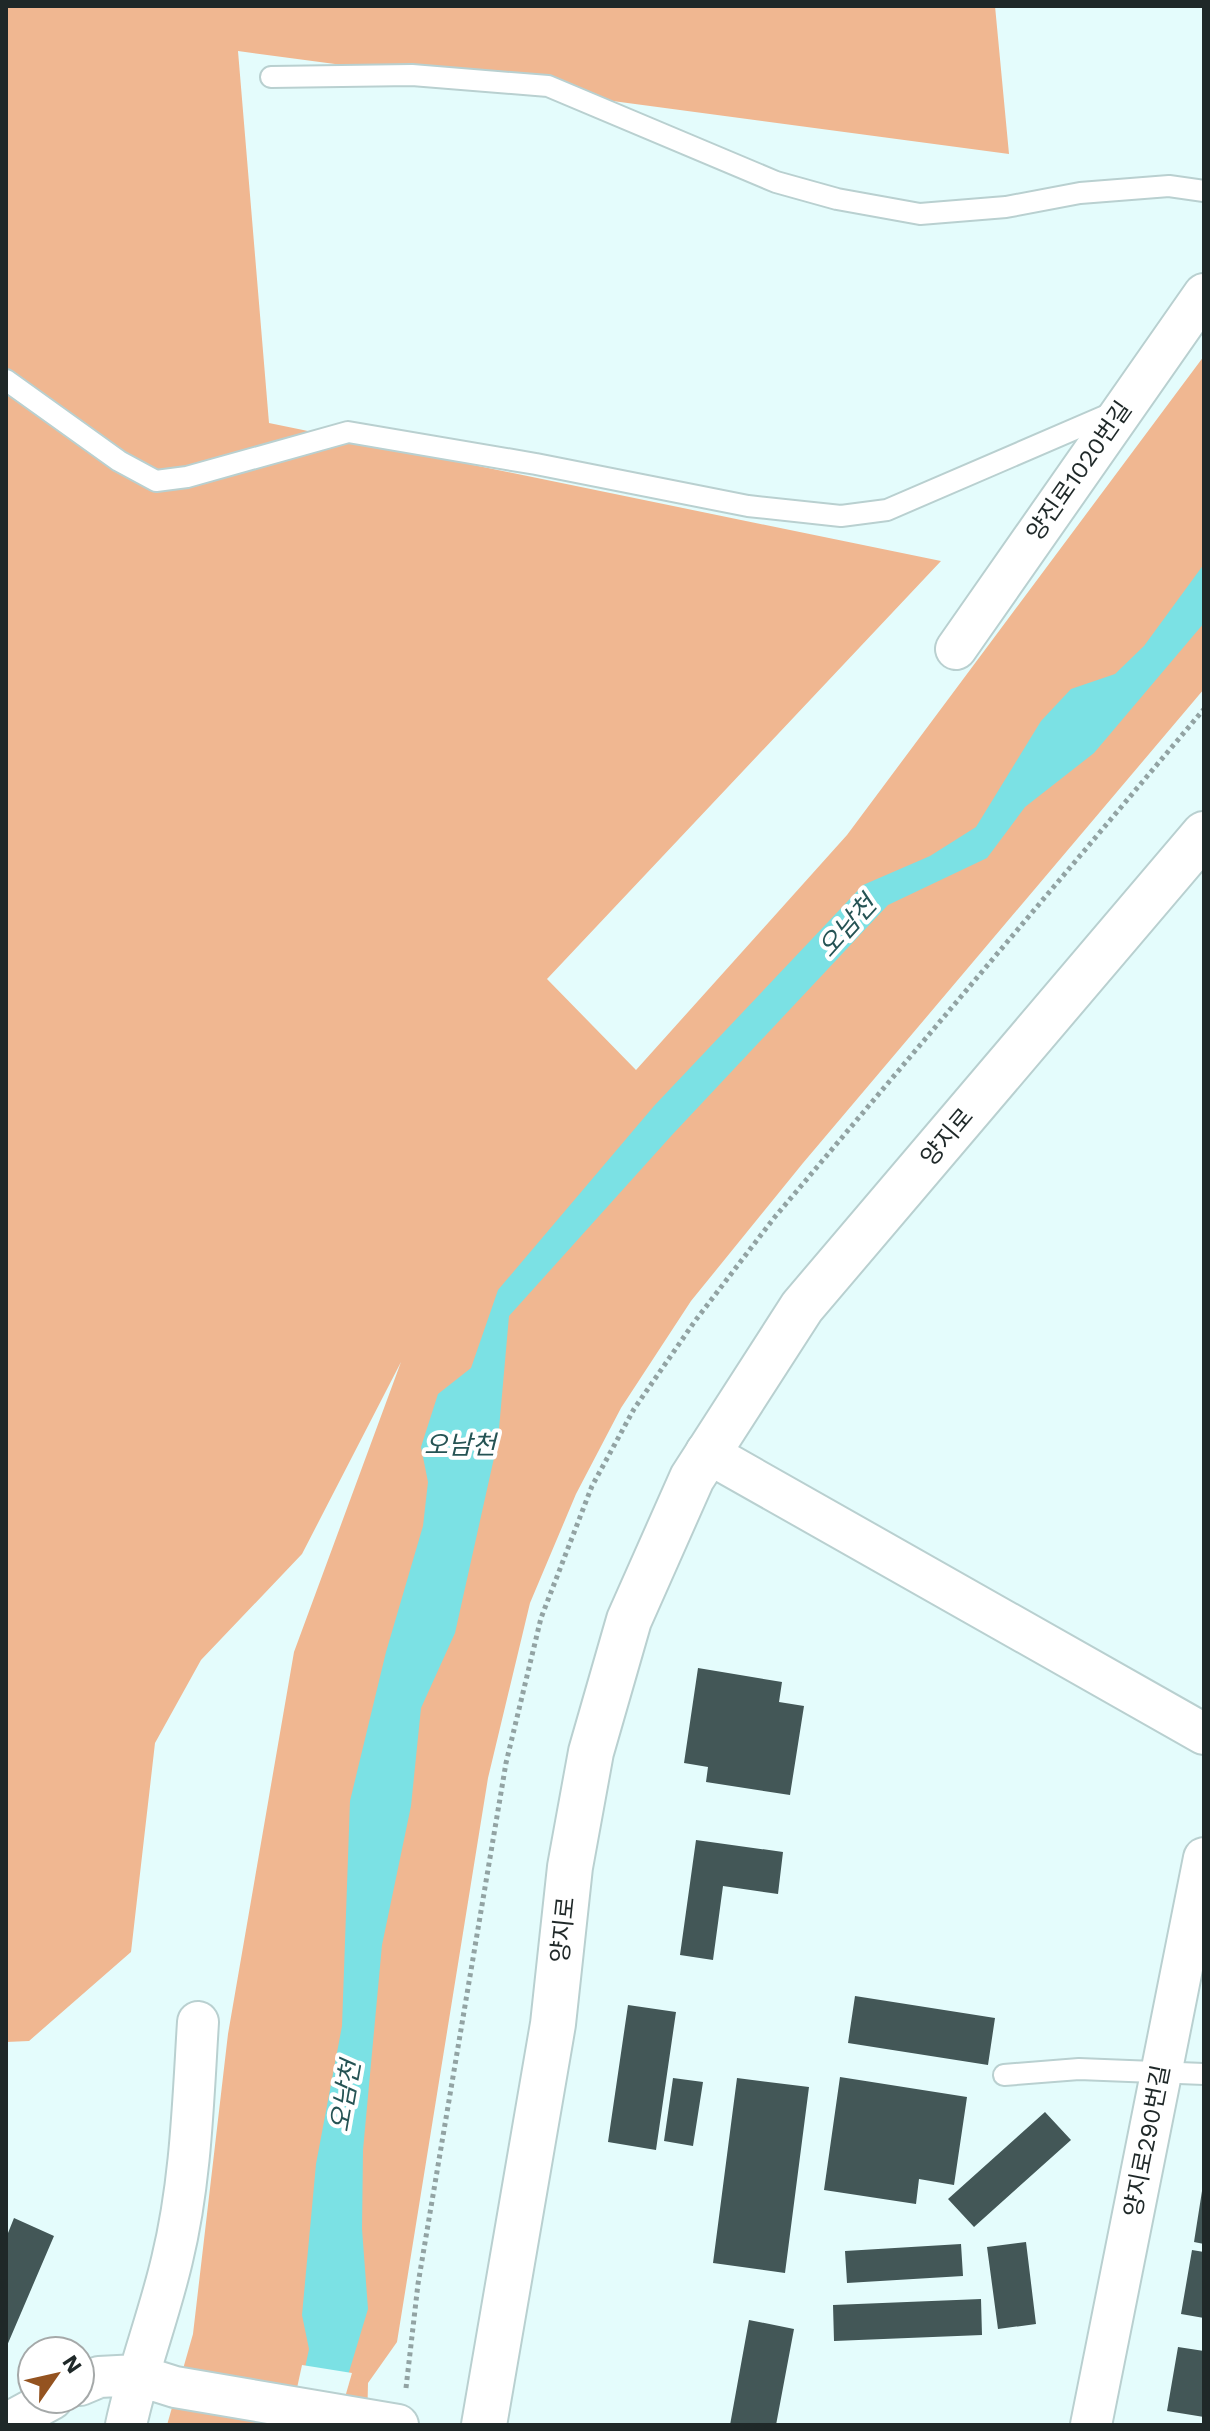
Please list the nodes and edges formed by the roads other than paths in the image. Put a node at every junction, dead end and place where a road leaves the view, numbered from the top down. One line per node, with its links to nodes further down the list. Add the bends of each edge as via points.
1 (271, 77): 2 (lane, via 412,75 548,86 776,182 920,214 1169,186)
2 (1204, 191)
3 (1204, 294): 5 (street, 양진로1020번길)
4 (6, 380): 5 (lane, via 119,461 156,481 348,432 733,503 841,516 887,510)
5 (1122, 408): 6 (street, 양진로1020번길)
6 (956, 649)
7 (1204, 834): 8 (street, 양지로, via 802,1307)
8 (706, 1452): 9 (street); 19 (street, 양지로, via 629,1620 591,1752 570,1867 553,2024)
9 (1204, 1734)
10 (1204, 1858): 12 (street, 양지로290번길)
11 (198, 2022): 15 (street, via 190,2154 173,2258)
12 (1161, 2071): 13 (lane); 14 (lane, via 1079,2069); 20 (street, 양지로290번길)
13 (1204, 2074)
14 (1004, 2075)
15 (137, 2375): 16 (street); 17 (street, via 175,2387); 18 (street)
16 (96, 2378)
17 (385, 2423)
18 (126, 2425)
19 (484, 2425)
20 (1091, 2425)

